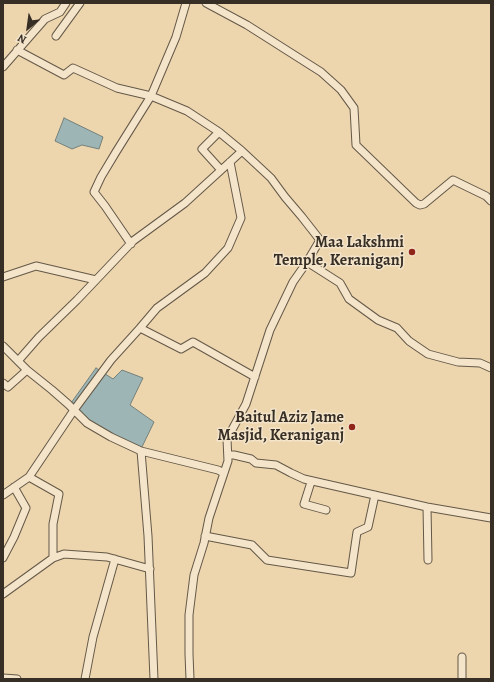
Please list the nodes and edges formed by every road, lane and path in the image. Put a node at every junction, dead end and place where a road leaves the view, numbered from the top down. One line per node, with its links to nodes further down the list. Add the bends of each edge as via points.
1 (66, 3): 6 (street, via 60,12 45,19)
2 (80, 3): 5 (street)
3 (186, 3): 8 (street, via 176,37)
4 (206, 3): 13 (street, via 247,25 321,72 341,90 354,108 356,145 416,203 424,204 453,180)
5 (56, 36)
6 (17, 50): 7 (street); 8 (street, via 64,75 73,68 117,88)
7 (3, 67)
8 (151, 96): 9 (street, via 187,112); 14 (street, via 108,164 94,192)
9 (219, 132): 10 (street); 12 (street, via 202,149)
10 (242, 151): 11 (street); 15 (street, via 271,178 320,240)
11 (230, 162): 12 (street); 18 (street, via 241,218 228,248 205,273 157,308)
12 (222, 170): 14 (street, via 185,203)
13 (491, 201)
14 (130, 244): 17 (street)
15 (307, 262): 21 (street, via 340,283 349,299 378,320 397,328 409,341 428,354 458,362 480,363); 23 (street, via 293,282 270,330)
16 (3, 277): 17 (street, via 36,266)
17 (96, 280): 20 (street)
18 (140, 328): 23 (street, via 181,349 193,342); 25 (street, via 111,360)
19 (3, 346): 20 (street)
20 (18, 361): 22 (street)
21 (491, 368)
22 (27, 370): 24 (street, via 8,387); 25 (street)
23 (255, 377): 27 (street, via 246,404 228,439)
24 (3, 383)
25 (74, 410): 26 (street, via 87,423); 29 (street)
26 (141, 451): 28 (street); 42 (street)
27 (228, 455): 28 (street); 33 (street, via 251,459 256,463 276,465 304,479)
28 (224, 473): 37 (street)
29 (29, 477): 31 (street); 39 (street, via 59,494 53,524)
30 (311, 482): 35 (street, via 304,504)
31 (14, 487): 32 (street); 38 (street, via 26,508)
32 (3, 495)
33 (376, 495): 34 (street); 37 (street, via 368,527 357,532 351,573 267,560 252,545)
34 (427, 507): 36 (street); 41 (street)
35 (326, 510)
36 (491, 518)
37 (205, 536): 49 (street, via 194,575 189,615)
38 (3, 558)
39 (53, 558): 40 (street, via 64,554 107,557); 43 (street)
40 (115, 560): 42 (street); 47 (street, via 93,637)
41 (428, 560)
42 (150, 569): 48 (street)
43 (3, 594)
44 (462, 657): 50 (street)
45 (3, 678): 46 (street)
46 (17, 679)
47 (85, 679)
48 (154, 679)
49 (190, 679)
50 (462, 679)

